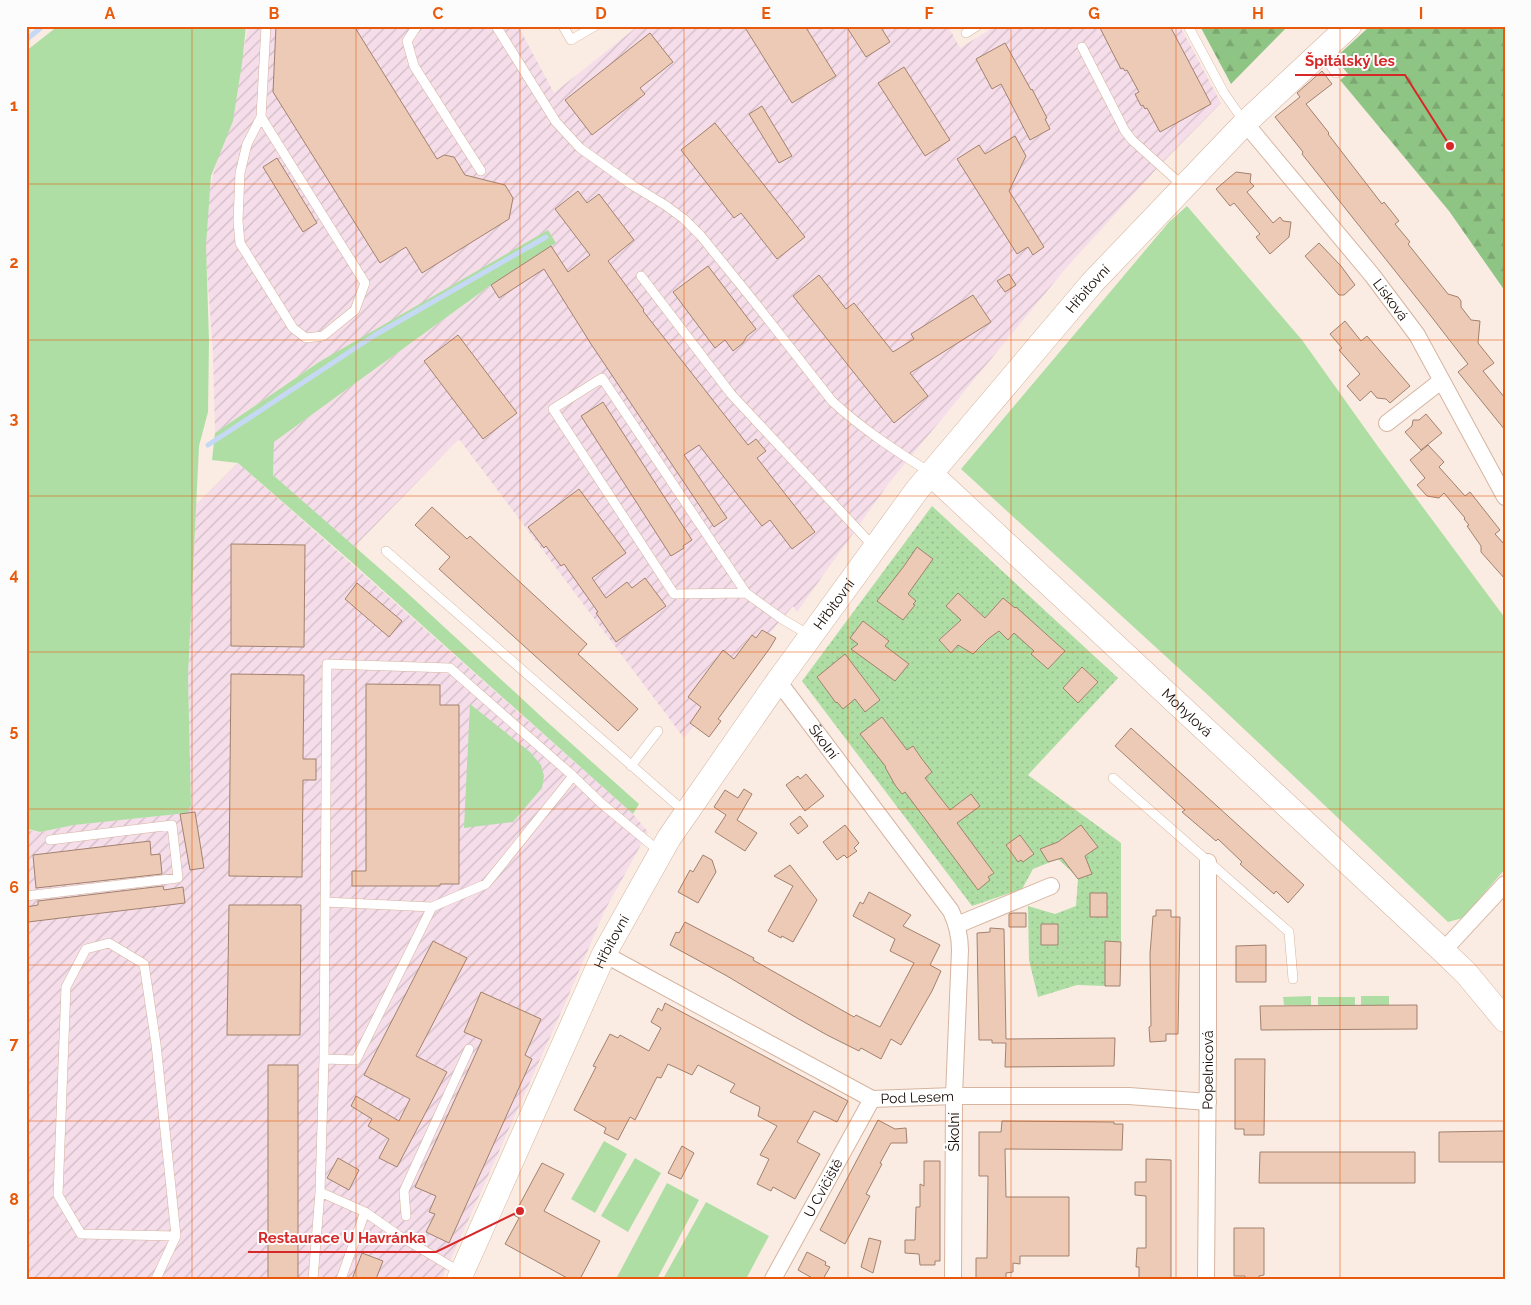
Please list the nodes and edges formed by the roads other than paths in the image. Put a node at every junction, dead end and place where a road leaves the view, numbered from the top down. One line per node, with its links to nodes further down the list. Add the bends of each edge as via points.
1 (266, 26): 13 (lane)
2 (417, 26): 15 (lane, via 407,41 414,66)
3 (496, 26): 20 (lane, via 556,122 580,148 684,219 832,401 890,448)
4 (564, 26): 5 (lane, via 571,40)
5 (595, 26)
6 (977, 26): 9 (lane)
7 (1188, 26): 14 (lane, via 1224,93)
8 (1349, 26): 11 (street, Hřbitovní)
9 (966, 33)
10 (1082, 47): 16 (lane, via 1125,131)
11 (1320, 52): 12 (lane); 14 (street, Hřbitovní)
12 (1336, 73)
13 (261, 117): 13 (lane, via 365,283 355,310 323,336 306,338 293,328 240,243 240,174 247,144)
14 (1245, 123): 16 (street, Hřbitovní); 18 (street, Lísková, via 1389,296 1417,335)
15 (481, 171)
16 (1184, 187): 20 (street, Hřbitovní, via 1092,283)
17 (641, 276): 22 (lane, via 731,394)
18 (1441, 381): 19 (street); 21 (street, Lísková)
19 (1388, 423)
20 (931, 474): 22 (street, Hřbitovní); 41 (street, Mohylová)
21 (1505, 497)
22 (875, 548): 25 (street, Hřbitovní)
23 (386, 551): 28 (lane)
24 (746, 592): 24 (lane, via 602,378 553,409 674,594); 25 (lane, via 782,620)
25 (811, 636): 26 (street, Hřbitovní)
26 (778, 681): 31 (street, Hřbitovní); 40 (street, Školní, via 951,911)
27 (658, 731): 28 (lane)
28 (631, 766): 31 (lane)
29 (573, 776): 33 (lane); 38 (lane, via 450,668 327,664); 39 (lane, via 486,884)
30 (1113, 778): 34 (lane)
31 (686, 814): 33 (street, Hřbitovní)
32 (50, 840): 37 (lane, via 172,825 178,878)
33 (661, 852): 42 (street, Hřbitovní)
34 (1208, 862): 43 (lane, via 1289,932); 49 (street, Popelnicová)
35 (1505, 884): 41 (street)
36 (1051, 886): 40 (street)
37 (26, 896)
38 (325, 902): 39 (lane); 46 (lane)
39 (432, 907): 46 (lane, via 356,1060)
40 (957, 925): 47 (street, Školní, via 960,950)
41 (1443, 951): 44 (street, Mohylová)
42 (604, 954): 48 (street, Pod Lesem); 54 (street, Hřbitovní)
43 (1292, 979)
44 (1505, 1020)
45 (469, 1049): 52 (lane, via 404,1191)
46 (324, 1059): 50 (lane)
47 (954, 1096): 48 (street, Pod Lesem); 49 (street, Pod Lesem, via 1129,1096); 59 (street, Školní)
48 (872, 1098): 58 (street, U Cvičiště)
49 (1208, 1102): 60 (street, Popelnicová)
50 (320, 1192): 51 (lane); 56 (lane)
51 (365, 1212): 54 (lane); 57 (lane)
52 (406, 1216)
53 (176, 1236): 53 (lane, via 156,1044 144,964 109,943 86,949 66,987 58,1195 81,1234); 55 (lane)
54 (464, 1277)
55 (156, 1279)
56 (313, 1279)
57 (341, 1279)
58 (773, 1279)
59 (953, 1279)
60 (1206, 1279)

